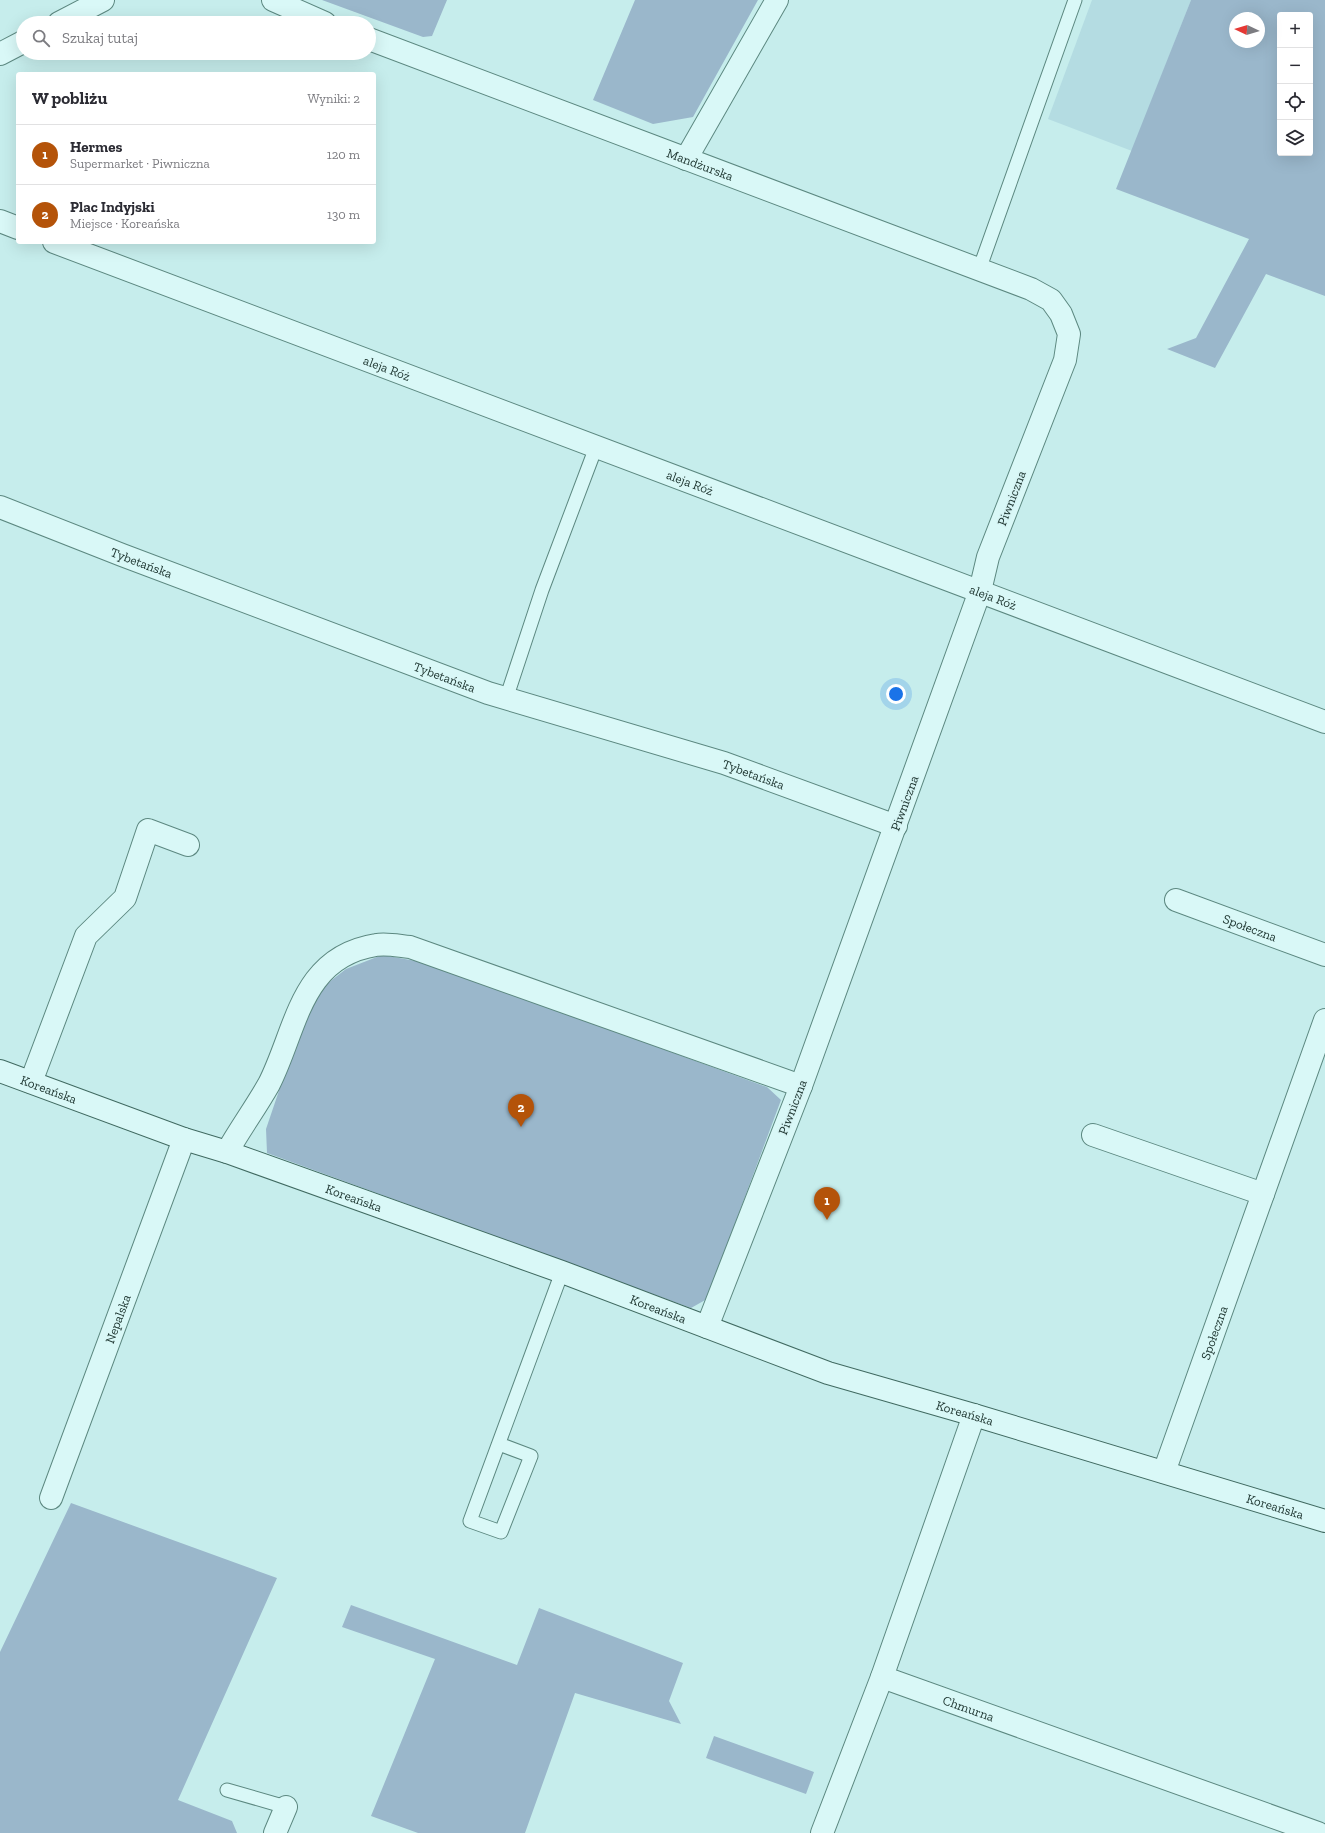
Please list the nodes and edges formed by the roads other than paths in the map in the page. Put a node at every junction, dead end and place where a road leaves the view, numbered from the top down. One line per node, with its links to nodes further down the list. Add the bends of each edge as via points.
1 (103, 0): 5 (street)
2 (273, 0): 6 (street)
3 (777, 0): 10 (street)
4 (1075, 0): 14 (lane)
5 (72, 16)
6 (310, 16)
7 (376, 42): 10 (street, Mandżurska)
8 (16, 46): 9 (street)
9 (0, 54)
10 (686, 159): 14 (street, Mandżurska)
11 (0, 221): 12 (street)
12 (16, 227)
13 (59, 244): 16 (street, aleja Róż)
14 (979, 270): 15 (street, Mandżurska)
15 (1031, 289): 18 (street, Piwniczna, via 1050,300 1061,314 1069,334 1065,360 988,557)
16 (596, 447): 18 (street, aleja Róż); 19 (lane, via 542,590)
17 (0, 507): 19 (street, Tybetańska)
18 (980, 591): 20 (street, aleja Róż); 21 (street, Piwniczna)
19 (506, 699): 21 (street, Tybetańska, via 724,763)
20 (1325, 722)
21 (896, 826): 28 (street, Piwniczna)
22 (188, 845): 27 (street, via 148,830 125,898 86,936)
23 (1176, 900): 24 (street, Społeczna)
24 (1325, 954)
25 (1325, 1020): 32 (street, Społeczna)
26 (0, 1071): 27 (street, Koreańska)
27 (31, 1082): 30 (street, Koreańska)
28 (801, 1086): 31 (street, via 410,947 378,945 358,950 336,961 318,976 300,1006 269,1084); 34 (street, Piwniczna)
29 (1094, 1135): 32 (street)
30 (184, 1139): 31 (street, Koreańska); 38 (street, Nepalska)
31 (227, 1152): 33 (street, Koreańska)
32 (1263, 1194): 37 (street, Społeczna)
33 (562, 1272): 34 (street, Koreańska); 36 (lane)
34 (707, 1327): 35 (street, Koreańska, via 828,1373)
35 (974, 1414): 37 (street, Koreańska); 40 (street)
36 (499, 1444): 36 (lane, via 470,1521 501,1532 531,1456)
37 (1164, 1472): 39 (street, Koreańska)
38 (51, 1498)
39 (1325, 1521)
40 (882, 1677): 43 (street); 45 (street, Chmurna)
41 (227, 1790): 42 (lane)
42 (286, 1807): 44 (street)
43 (826, 1823)
44 (275, 1833)
45 (1318, 1833)

